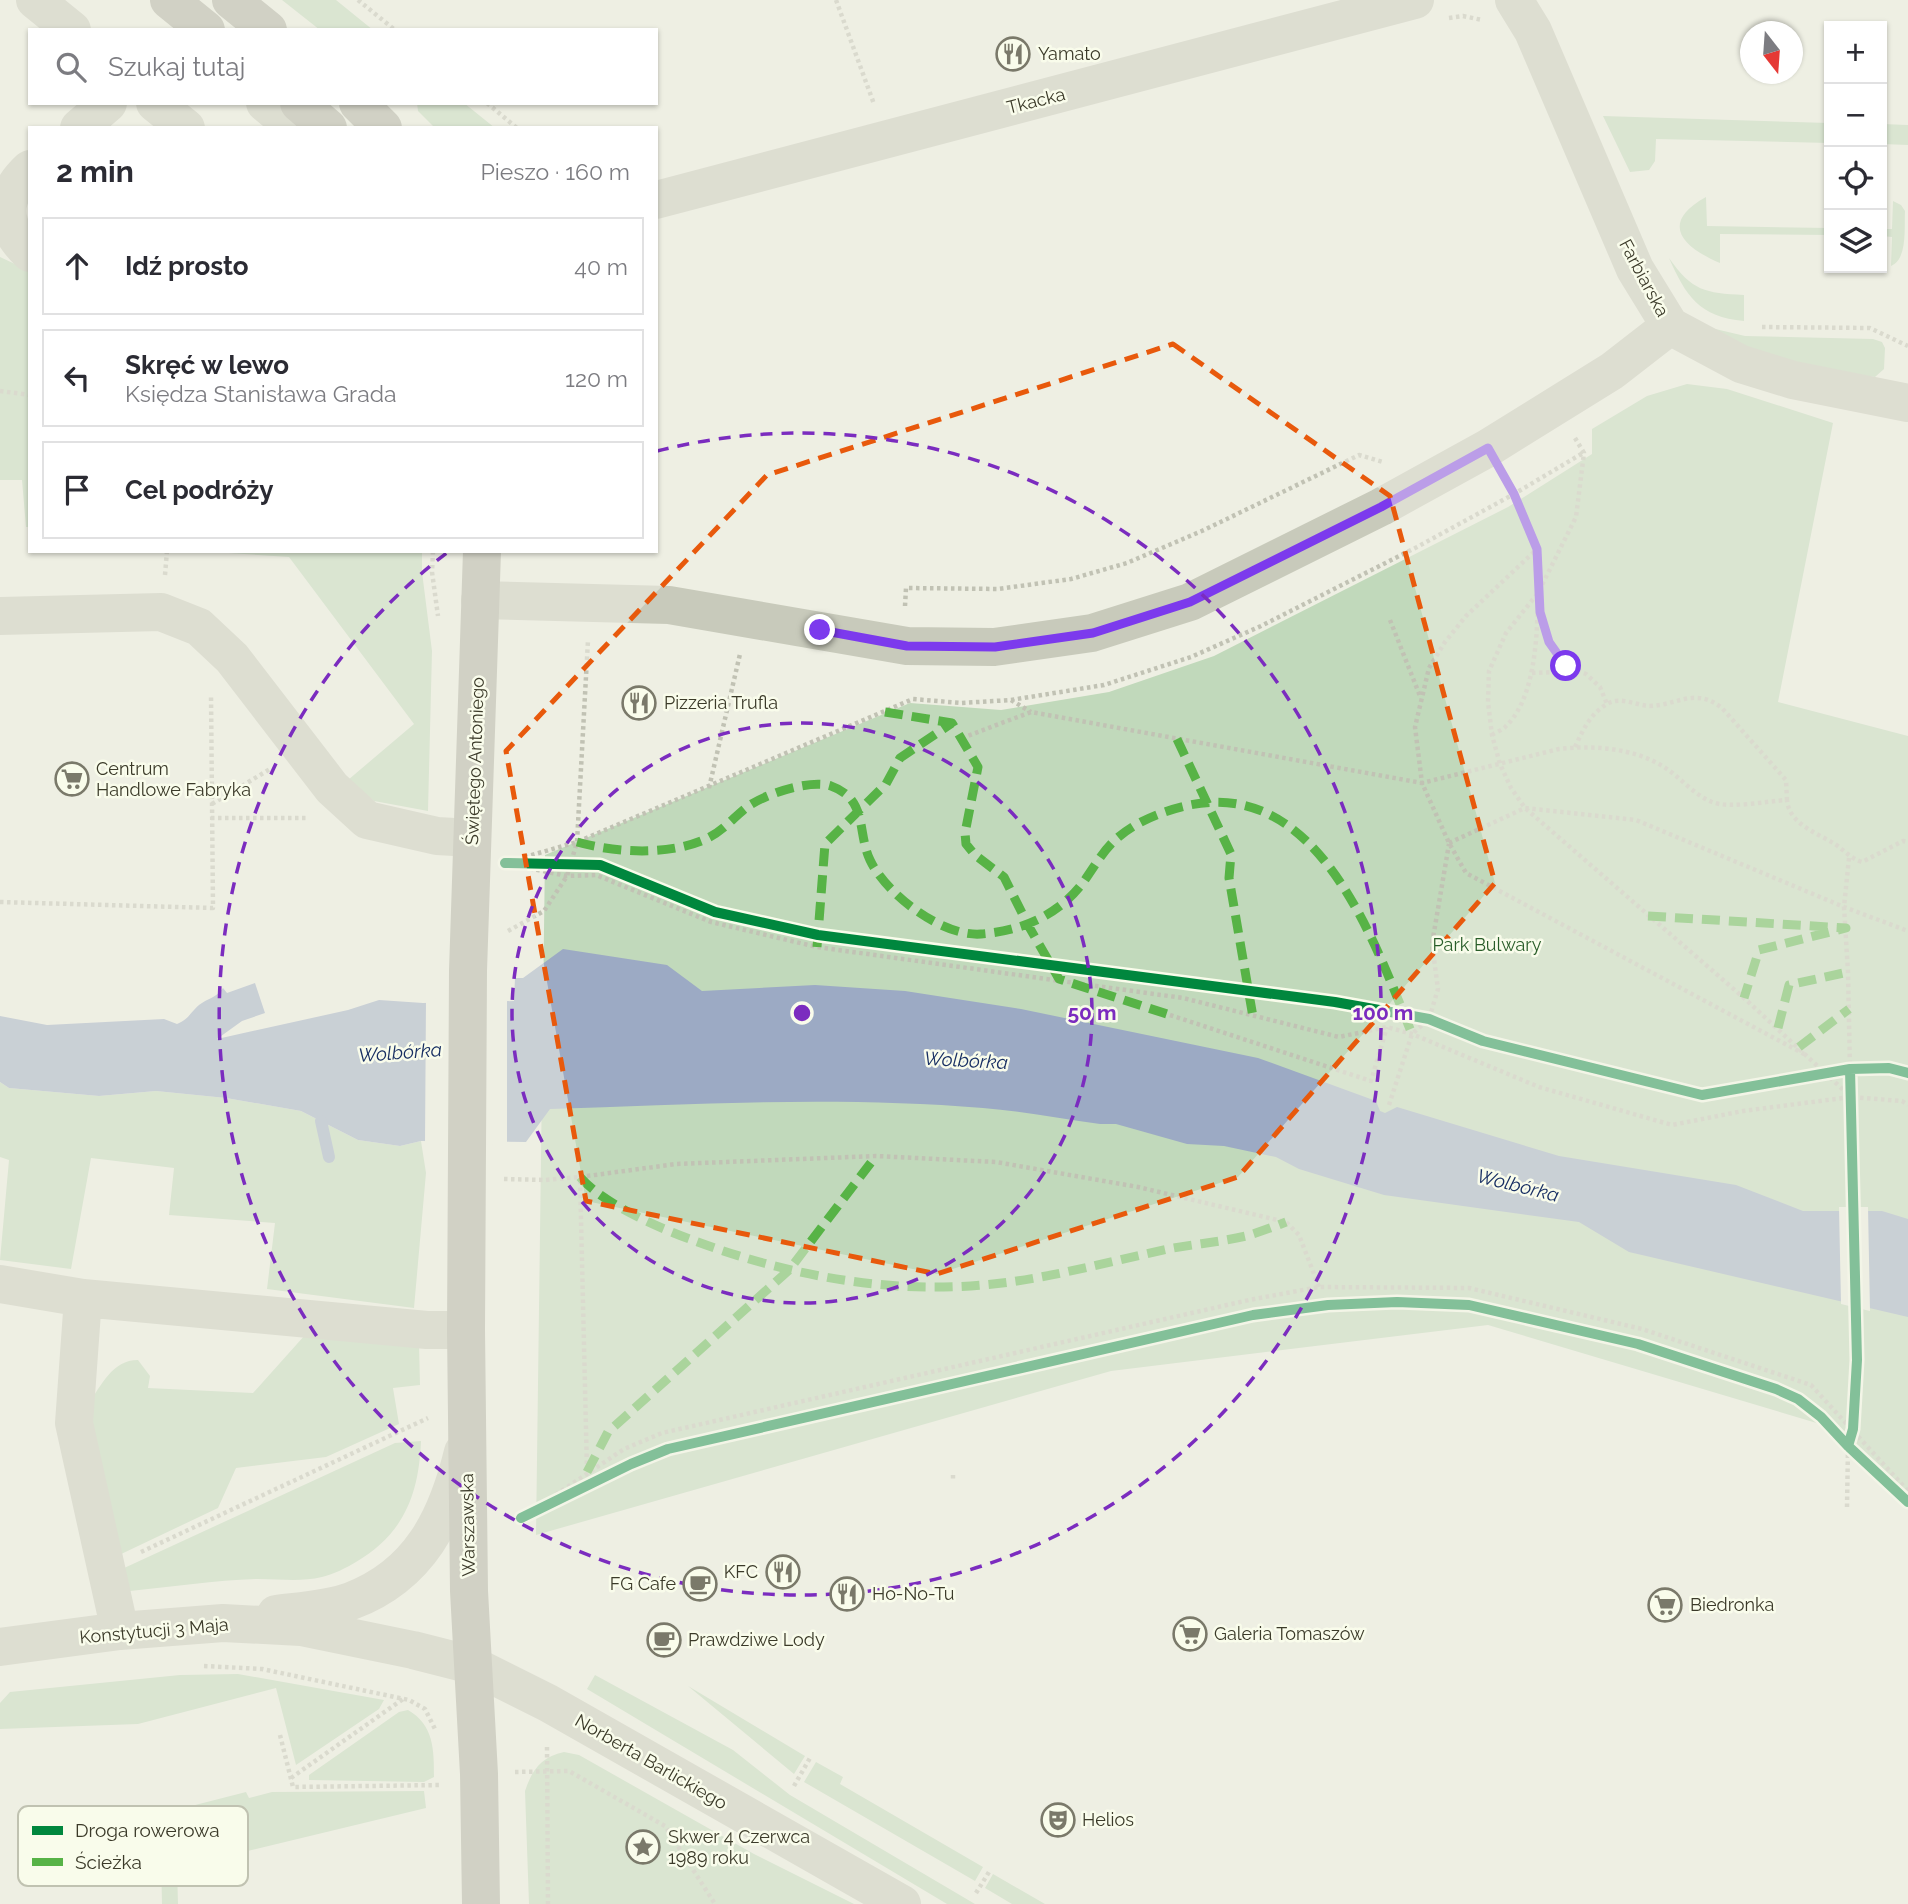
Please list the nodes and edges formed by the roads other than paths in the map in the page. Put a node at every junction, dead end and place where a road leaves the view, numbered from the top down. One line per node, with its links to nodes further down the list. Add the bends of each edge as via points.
1 (34, 0): 6 (street)
2 (169, 0): 7 (main road)
3 (231, 0): 8 (main road)
4 (1429, 9): 20 (street, Tkacka)
5 (1503, 11): 22 (street, Farbiarska, via 1533,31 1635,269)
6 (69, 28)
7 (204, 28)
8 (266, 28)
9 (106, 105): 14 (street)
10 (157, 105): 15 (street)
11 (267, 105): 16 (street)
12 (301, 105): 17 (main road)
13 (360, 105): 18 (main road)
14 (81, 126)
15 (184, 126)
16 (293, 126)
17 (326, 126)
18 (381, 126)
19 (28, 171): 21 (street, via 5,196 4,216 14,238)
20 (658, 200)
21 (28, 251)
22 (1670, 326): 23 (street, Farbiarska, via 1741,364 1793,380); 25 (street, via 1612,371 1381,507 1190,602 1093,633 995,647 907,646 670,605)
23 (1908, 403)
24 (482, 553): 25 (main road, Świętego Antoniego)
25 (480, 600): 27 (main road, Świętego Antoniego)
26 (0, 616): 27 (street, via 161,612 200,627 232,658 332,788 367,820 437,836)
27 (472, 838): 28 (main road, Świętego Antoniego)
28 (467, 1145): 31 (main road, Warszawska)
29 (0, 1284): 30 (street)
30 (83, 1297): 31 (street); 34 (street, via 74,1423)
31 (466, 1330): 32 (main road, Warszawska)
32 (467, 1436): 33 (street, via 454,1490 438,1526 400,1573 349,1602); 36 (main road, Warszawska)
33 (223, 1623): 34 (street, Konstytucji 3 Maja); 36 (street, Konstytucji 3 Maja, via 301,1628)
34 (120, 1631): 35 (street, Konstytucji 3 Maja)
35 (0, 1647)
36 (472, 1665): 37 (main road, Warszawska); 38 (street, Norberta Barlickiego, via 548,1703)
37 (481, 1904)
38 (902, 1904)

